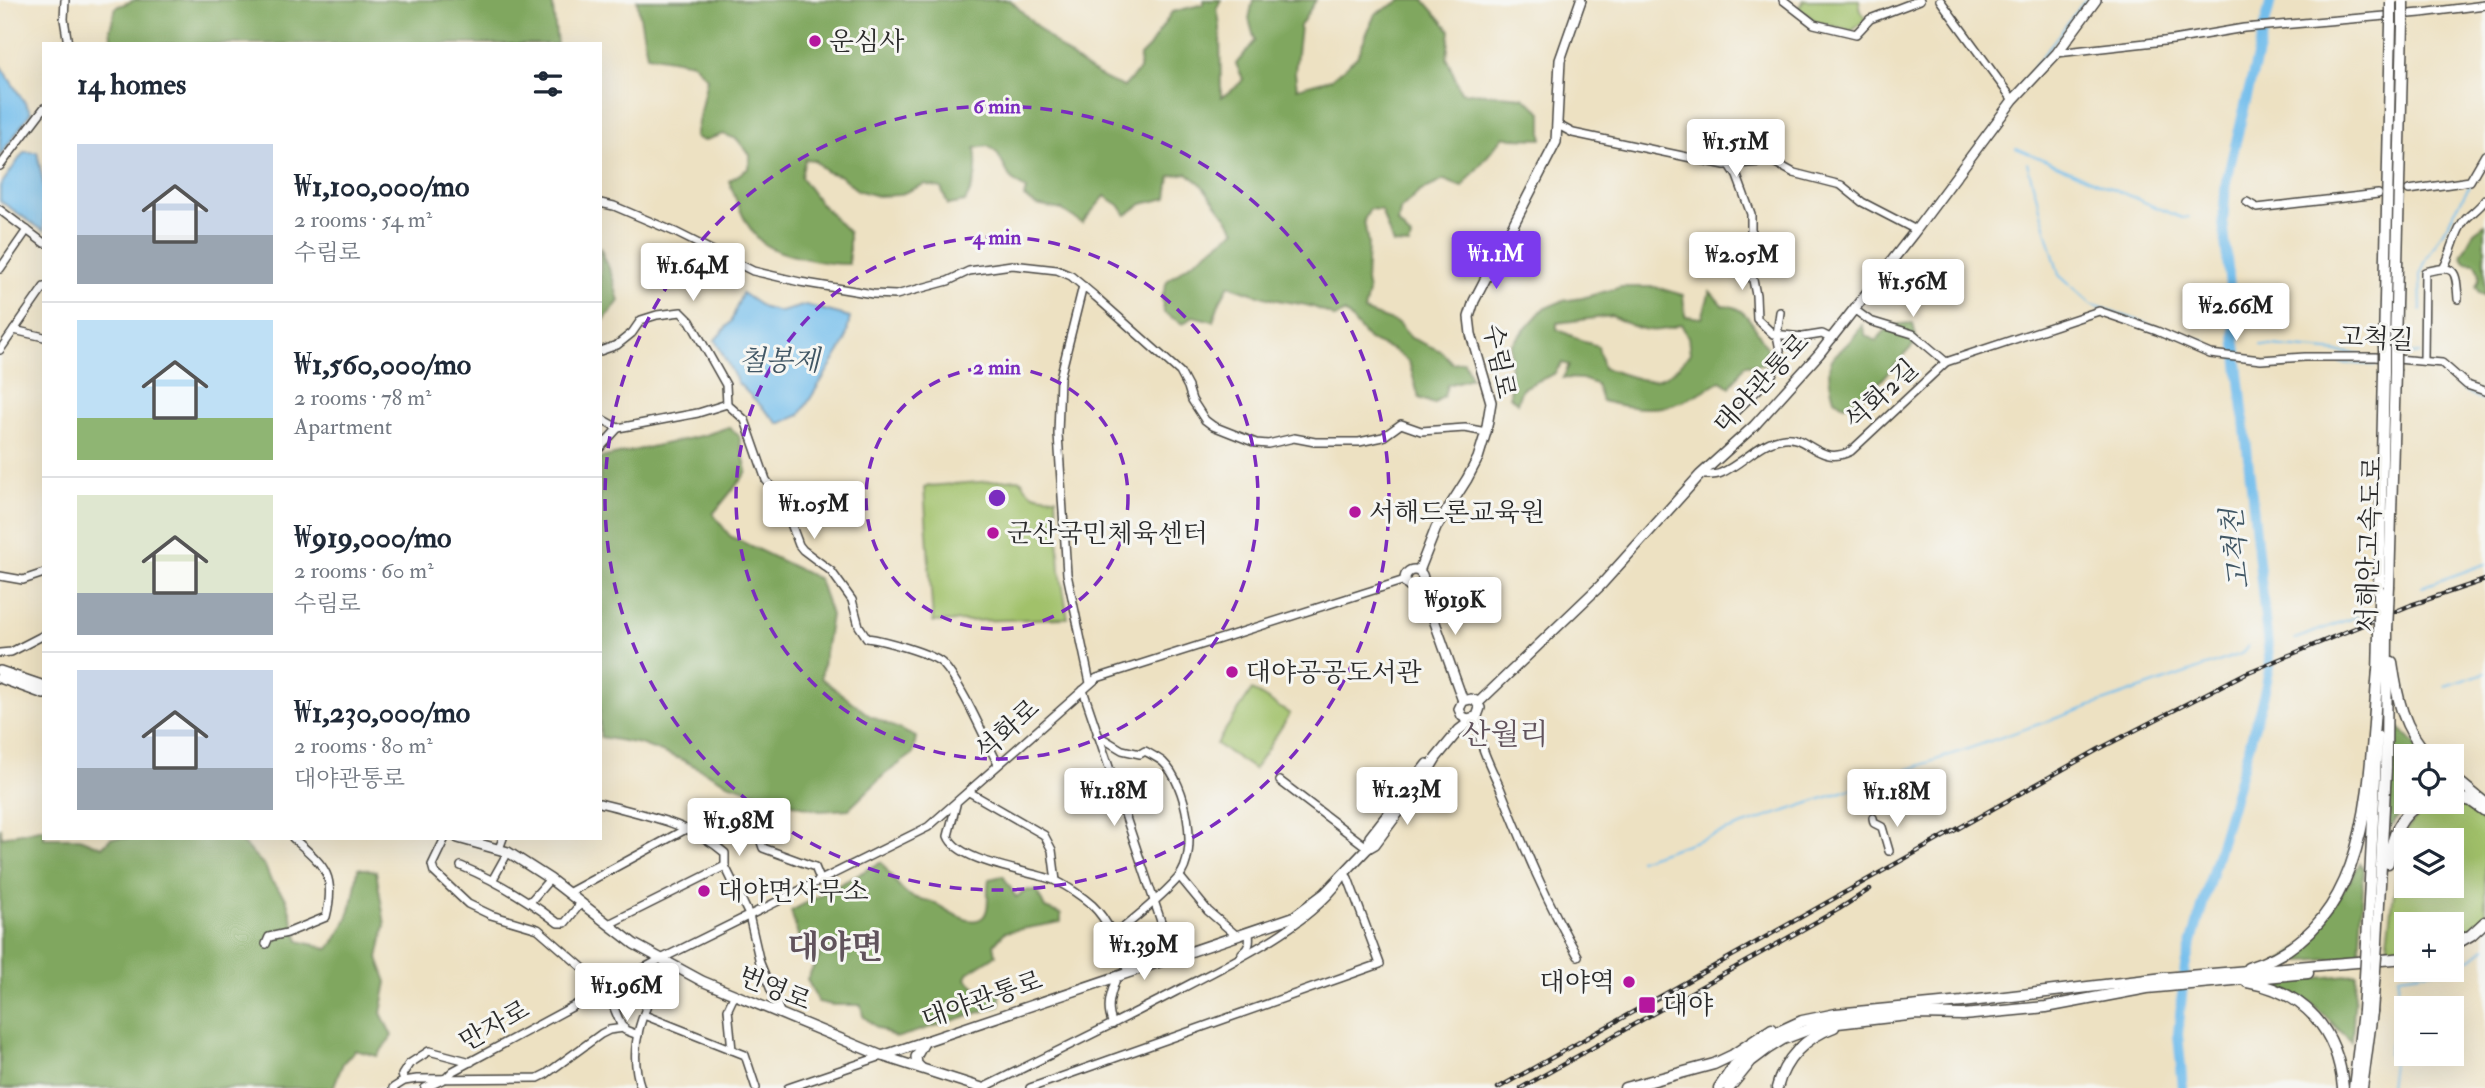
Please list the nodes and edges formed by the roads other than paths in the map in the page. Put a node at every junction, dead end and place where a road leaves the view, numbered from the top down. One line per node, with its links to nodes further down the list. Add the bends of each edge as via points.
1 (65, 0): 11 (street)
2 (1581, 0): 15 (main road, 수림로, via 1560,60)
3 (1783, 0): 9 (street, via 1814,24 1856,34 1870,19)
4 (1920, 0): 9 (street)
5 (1940, 0): 13 (street)
6 (2096, 0): 12 (main road, 대야관통로)
7 (2391, 1): 39 (highway, 서해안고속도로, bridge)
8 (2403, 1): 39 (highway, 서해안고속도로, bridge)
9 (1899, 3)
10 (2485, 5): 12 (street, via 2244,28)
11 (68, 42)
12 (2057, 53): 13 (main road, 대야관통로)
13 (2012, 98): 26 (main road, 대야관통로)
14 (42, 111): 18 (street)
15 (1558, 125): 17 (street, via 1573,133); 50 (main road, 수림로, via 1556,142 1469,317 1491,402)
16 (2485, 155): 19 (street, via 2470,181)
17 (1730, 165): 26 (street, via 1772,161 1794,173 1841,185 1862,202); 36 (street, via 1751,214 1757,318)
18 (0, 166)
19 (2409, 190)
20 (2378, 194): 22 (street, via 2257,208)
21 (2485, 200): 29 (street, via 2461,225)
22 (2247, 202)
23 (602, 203): 30 (street, via 753,271 800,282 896,295 969,271 1017,264 1057,270)
24 (0, 210): 25 (street)
25 (27, 230): 27 (street); 28 (street)
26 (1916, 230): 33 (main road, 대야관통로)
27 (42, 241)
28 (1, 266)
29 (2444, 267): 32 (street, via 2458,281); 44 (street, via 2425,272)
30 (1083, 286): 50 (street, via 1180,372 1205,420 1256,443 1294,438 1359,442 1383,437 1401,424 1421,431 1465,428); 64 (street, via 1060,378 1058,406 1068,574)
31 (42, 290): 35 (street)
32 (2458, 299)
33 (1854, 310): 38 (main road, 대야관통로); 43 (street, via 1870,321 1913,334)
34 (1780, 312): 36 (street)
35 (14, 330): 37 (street); 40 (street)
36 (1777, 335): 38 (street); 48 (street, via 1780,350 1770,378)
37 (42, 337)
38 (1832, 338): 52 (main road, 대야관통로, via 1754,426)
39 (2390, 346): 58 (highway, 서해안고속도로, bridge)
40 (0, 350)
41 (602, 350): 46 (street, via 617,345 641,320 681,312 726,385)
42 (2256, 359): 43 (street, 석화2길, via 2214,355 2099,310); 44 (street, 고척길, via 2375,357)
43 (1946, 362): 52 (street, 석화2길, via 1851,451 1840,456 1822,453 1788,437 1774,440 1719,474)
44 (2424, 362): 45 (street, 고척길, via 2442,363 2467,386)
45 (2485, 391)
46 (727, 404): 49 (street); 74 (street, via 745,420 766,480 783,502 799,545 831,571 845,590 867,638 888,641 942,662)
47 (602, 419): 49 (street)
48 (1727, 421)
49 (618, 428): 51 (street)
50 (1486, 432): 53 (main road, 수림로, via 1473,469 1436,528)
51 (602, 445)
52 (1700, 475): 69 (main road, 대야관통로, via 1601,585)
53 (1419, 570): 56 (main road, via 1408,571); 57 (main road, 수림로, via 1423,577)
54 (42, 574): 55 (street, via 23,580)
55 (0, 576)
56 (1405, 580): 57 (main road, via 1409,587); 64 (street, 석화로)
57 (1419, 586): 68 (main road, 수림로)
58 (2383, 632): 61 (highway, 서해안고속도로); 73 (highway, via 2401,711); 114 (highway, 서해안고속도로, via 2386,768)
59 (42, 636): 60 (street)
60 (0, 653)
61 (2378, 670): 114 (highway, 서해안고속도로); 125 (highway, via 2364,818 2344,883 2327,913 2300,942)
62 (0, 671): 65 (main road)
63 (0, 677): 67 (main road)
64 (1090, 683): 66 (street, 석화로)
65 (42, 685)
66 (1083, 690): 72 (street); 74 (street, 석화로)
67 (42, 693)
68 (1463, 701): 69 (main road, via 1471,699); 70 (main road)
69 (1478, 704): 71 (main road)
70 (1460, 713): 71 (main road); 91 (main road, 대야관통로, via 1456,728 1370,837)
71 (1473, 718): 91 (main road, 대야관통로, via 1436,758 1383,834); 118 (street, via 1538,889)
72 (1097, 735): 97 (street, via 1122,750 1144,751 1164,763 1174,780 1189,821 1187,862); 103 (street)
73 (2420, 744)
74 (998, 764): 77 (street, 석화로)
75 (1280, 782): 91 (street)
76 (2464, 786): 80 (highway)
77 (970, 792): 79 (street, 석화로); 101 (street, via 1044,835 1052,850)
78 (2464, 799): 82 (highway)
79 (956, 803): 100 (street, 석화로, via 928,827); 101 (street, via 948,836 953,845 1000,867)
80 (2485, 803)
81 (602, 804): 86 (street)
82 (2485, 811)
83 (2406, 814): 114 (highway, via 2392,840)
84 (1873, 818): 93 (street, via 1882,827)
85 (756, 827): 100 (street, via 763,848 815,867)
86 (686, 829): 95 (street, via 724,853); 102 (street)
87 (295, 840): 115 (street, via 323,865 328,877 326,917 269,937)
88 (444, 840): 126 (street, via 432,865 434,873 468,904 538,929)
89 (466, 840): 92 (main road, 번영로)
90 (503, 840): 92 (street)
91 (1368, 848): 96 (main road, 대야관통로)
92 (504, 850): 98 (street); 99 (main road, 번영로)
93 (1889, 850)
94 (461, 866): 98 (street)
95 (725, 866): 106 (street); 108 (street)
96 (1345, 874): 110 (main road, 대야관통로, via 1307,909); 122 (street, via 1334,891 1305,915); 151 (street, via 1380,964)
97 (1180, 877): 103 (street); 112 (street)
98 (493, 879): 104 (street)
99 (550, 879): 102 (main road, 번영로); 104 (street)
100 (820, 879): 106 (street, 석화로)
101 (1056, 881): 111 (street, via 1093,906)
102 (568, 893): 105 (main road, 번영로)
103 (1153, 900): 111 (street); 117 (street)
104 (530, 902): 105 (street, via 558,923 565,923)
105 (581, 903): 108 (main road, 번영로)
106 (749, 915): 120 (street, 석화로); 128 (street, via 760,963)
107 (2485, 922): 113 (highway)
108 (609, 924): 120 (main road, 번영로)
109 (2485, 930): 116 (highway)
110 (1249, 933): 112 (main road, 대야관통로); 122 (street, via 1248,949)
111 (1114, 936): 123 (street)
112 (1237, 936): 117 (main road, 대야관통로)
113 (2464, 939)
114 (2372, 943): 129 (highway, 서해안고속도로, bridge)
115 (266, 944)
116 (2464, 946)
117 (1172, 957): 123 (main road, 대야관통로)
118 (1576, 957)
119 (2394, 959): 125 (highway)
120 (662, 961): 126 (street, 만자로); 127 (main road, 번영로); 131 (street)
121 (2394, 964): 125 (highway)
122 (1221, 967): 132 (street)
123 (1128, 972): 124 (main road, 대야관통로)
124 (1117, 976): 132 (street, via 1108,1014); 135 (main road, 대야관통로)
125 (2229, 976): 130 (highway, via 2164,982 2027,1009 1963,1015); 156 (highway, via 2275,990 2311,1012 2337,1051)
126 (606, 988): 133 (street); 138 (street, 만자로)
127 (735, 994): 128 (main road, 번영로); 136 (street, via 728,1009)
128 (780, 1012): 137 (main road, 번영로)
129 (2367, 1012): 157 (highway, 서해안고속도로); 158 (highway, 서해안고속도로)
130 (1868, 1014): 152 (highway, via 1802,1016 1714,1064); 153 (highway, via 1814,1018 1776,1033 1734,1066); 154 (highway, via 1783,1039 1751,1061); 155 (highway, via 1812,1037 1789,1062)
131 (644, 1015): 134 (street); 136 (street)
132 (1113, 1024): 150 (street)
133 (624, 1028): 134 (street); 141 (street, via 600,1034)
134 (638, 1035): 147 (street, via 633,1053)
135 (925, 1041): 137 (main road, 대야관통로); 139 (main road, via 916,1057)
136 (732, 1050): 148 (street, via 745,1055)
137 (882, 1056): 139 (main road, 번영로); 149 (street, 대야관통로)
138 (471, 1062): 140 (street, 만자로); 142 (street, via 429,1051 409,1064 402,1075)
139 (923, 1069): 143 (main road, 번영로)
140 (446, 1078): 141 (street); 142 (street); 145 (street, 만자로)
141 (538, 1078): 146 (street)
142 (404, 1081): 144 (street)
143 (965, 1086): 150 (main road, 번영로)
144 (393, 1088)
145 (425, 1088)
146 (537, 1088)
147 (640, 1088)
148 (756, 1088)
149 (788, 1088)
150 (983, 1088)
151 (1030, 1088)
152 (1625, 1088)
153 (1719, 1088)
154 (1729, 1088)
155 (1777, 1088)
156 (2343, 1088)
157 (2354, 1088)
158 (2362, 1088)

